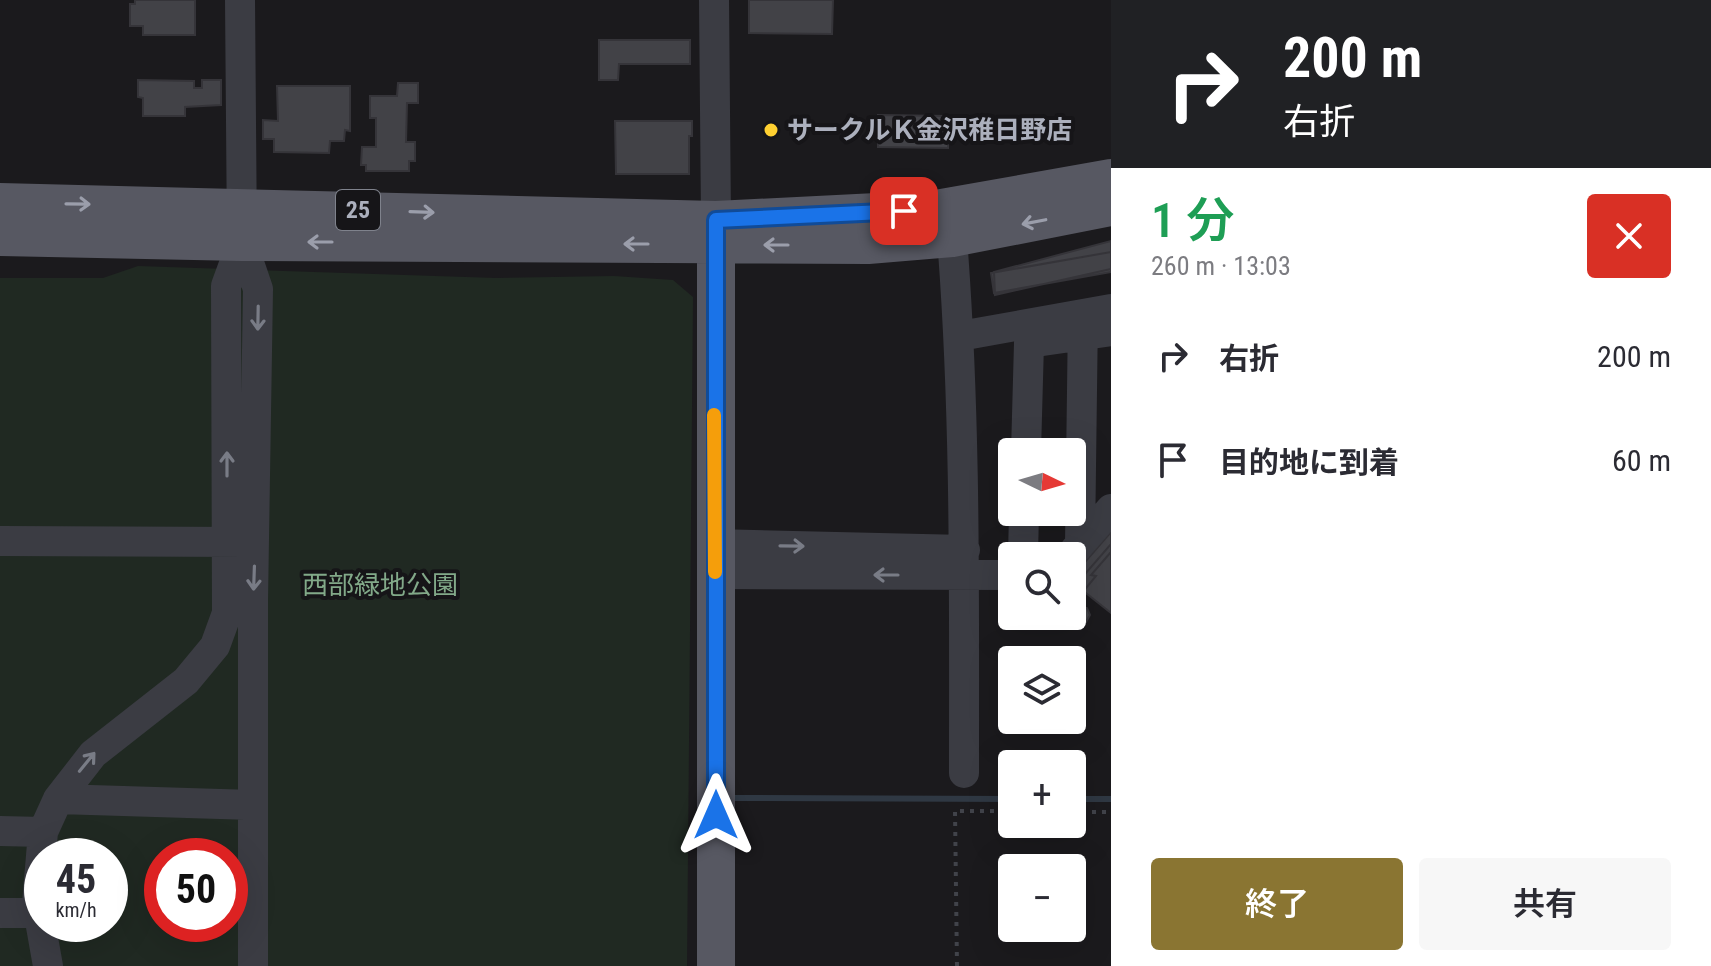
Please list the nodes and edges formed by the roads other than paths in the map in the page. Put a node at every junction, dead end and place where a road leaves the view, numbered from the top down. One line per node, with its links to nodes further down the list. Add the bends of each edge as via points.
1 (240, 0): 6 (street)
2 (714, 0): 7 (street)
3 (1111, 178): 7 (main road, 25, via 936,209)
4 (0, 202): 6 (main road, 25, one-way to 6)
5 (1111, 207): 9 (main road, 25, one-way to 9)
6 (243, 225): 7 (main road, 25); 8 (main road, 25); 15 (street, via 258,289)
7 (715, 232): 9 (main road, 25, one-way to 7, via 868,245); 18 (main road)
8 (0, 237)
9 (952, 238): 11 (street)
10 (1097, 322): 11 (street); 12 (street, via 1029,343); 16 (street)
11 (960, 336): 19 (street)
12 (1026, 438)
13 (1111, 509): 17 (street)
14 (0, 541): 15 (street)
15 (242, 542): 22 (street, one-way to 15, via 93,754 186,681 215,646); 23 (street, one-way to 23, via 253,601)
16 (1075, 542)
17 (1081, 542)
18 (714, 559): 19 (street); 33 (main road)
19 (964, 562): 20 (street); 21 (street)
20 (998, 571)
21 (964, 773)
22 (58, 799): 23 (street); 25 (street)
23 (253, 805): 30 (street)
24 (0, 831): 25 (street)
25 (43, 832): 26 (street)
26 (42, 838)
27 (0, 913): 28 (street)
28 (24, 913)
29 (44, 942): 31 (street)
30 (253, 956): 32 (street)
31 (48, 966)
32 (231, 966)
33 (716, 966)

